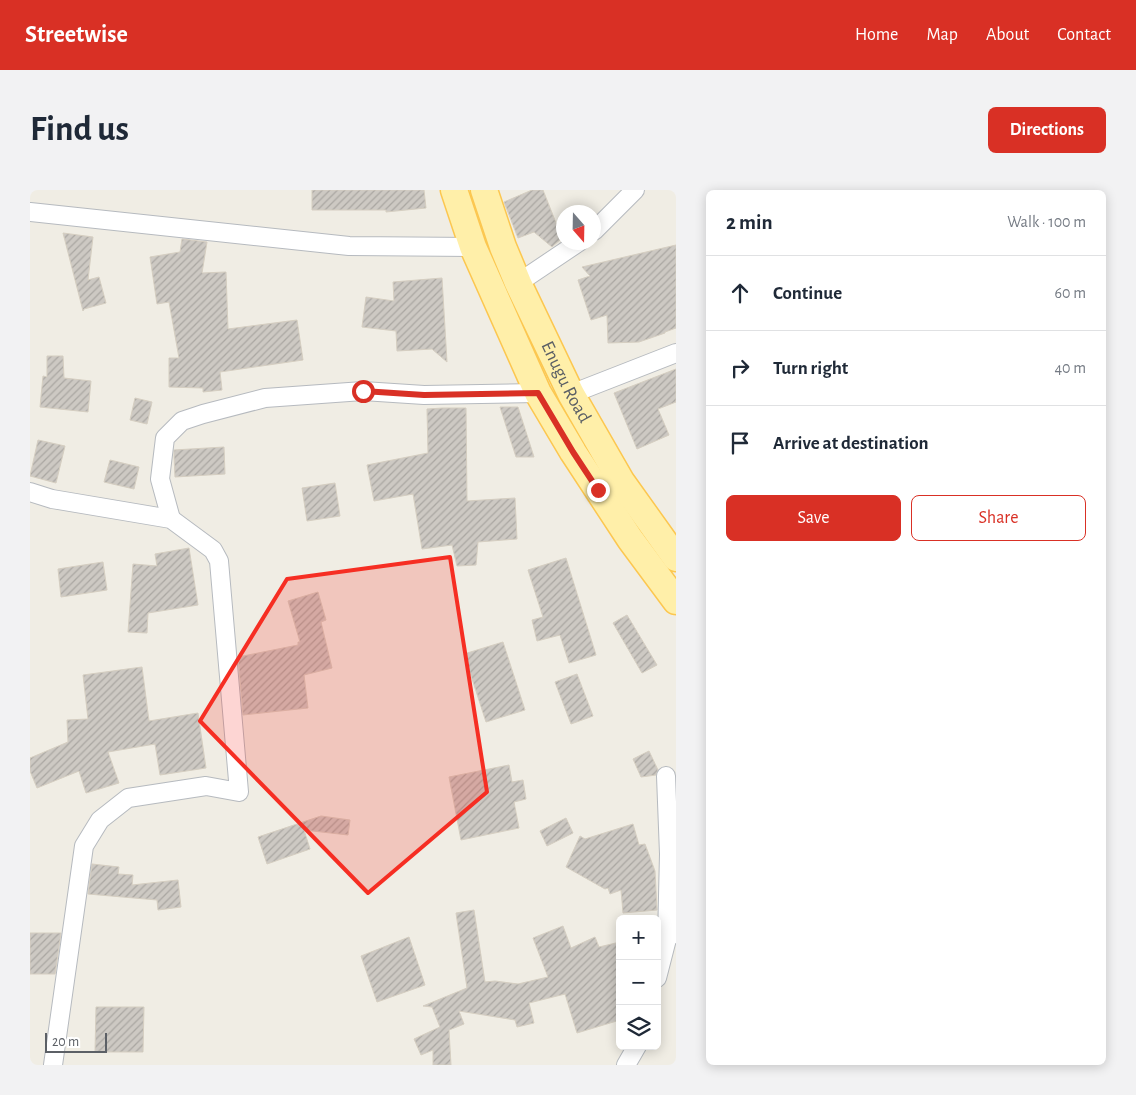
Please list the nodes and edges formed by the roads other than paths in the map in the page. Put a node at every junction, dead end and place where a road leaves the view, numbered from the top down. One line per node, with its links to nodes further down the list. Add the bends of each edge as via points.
1 (454, 190): 6 (main road)
2 (484, 190): 8 (main road, Enugu Road)
3 (635, 190): 5 (street)
4 (30, 212): 6 (street, via 349,246)
5 (601, 224)
6 (474, 247): 10 (main road)
7 (567, 250): 8 (street)
8 (518, 283): 11 (main road, Enugu Road)
9 (676, 353): 11 (street)
10 (538, 393): 13 (street, via 424,395 363,391 265,398 203,414 182,422 165,438 160,479); 15 (main road, via 630,539)
11 (571, 394): 14 (main road, Enugu Road, via 621,481)
12 (30, 492): 13 (street, via 52,499)
13 (171, 519): 20 (street, via 213,550 219,561 239,792 206,786 128,798 100,820 84,846)
14 (676, 558)
15 (676, 601)
16 (666, 776): 17 (street)
17 (672, 934): 18 (street)
18 (661, 966)
19 (635, 1050): 21 (street)
20 (53, 1065)
21 (626, 1065)

